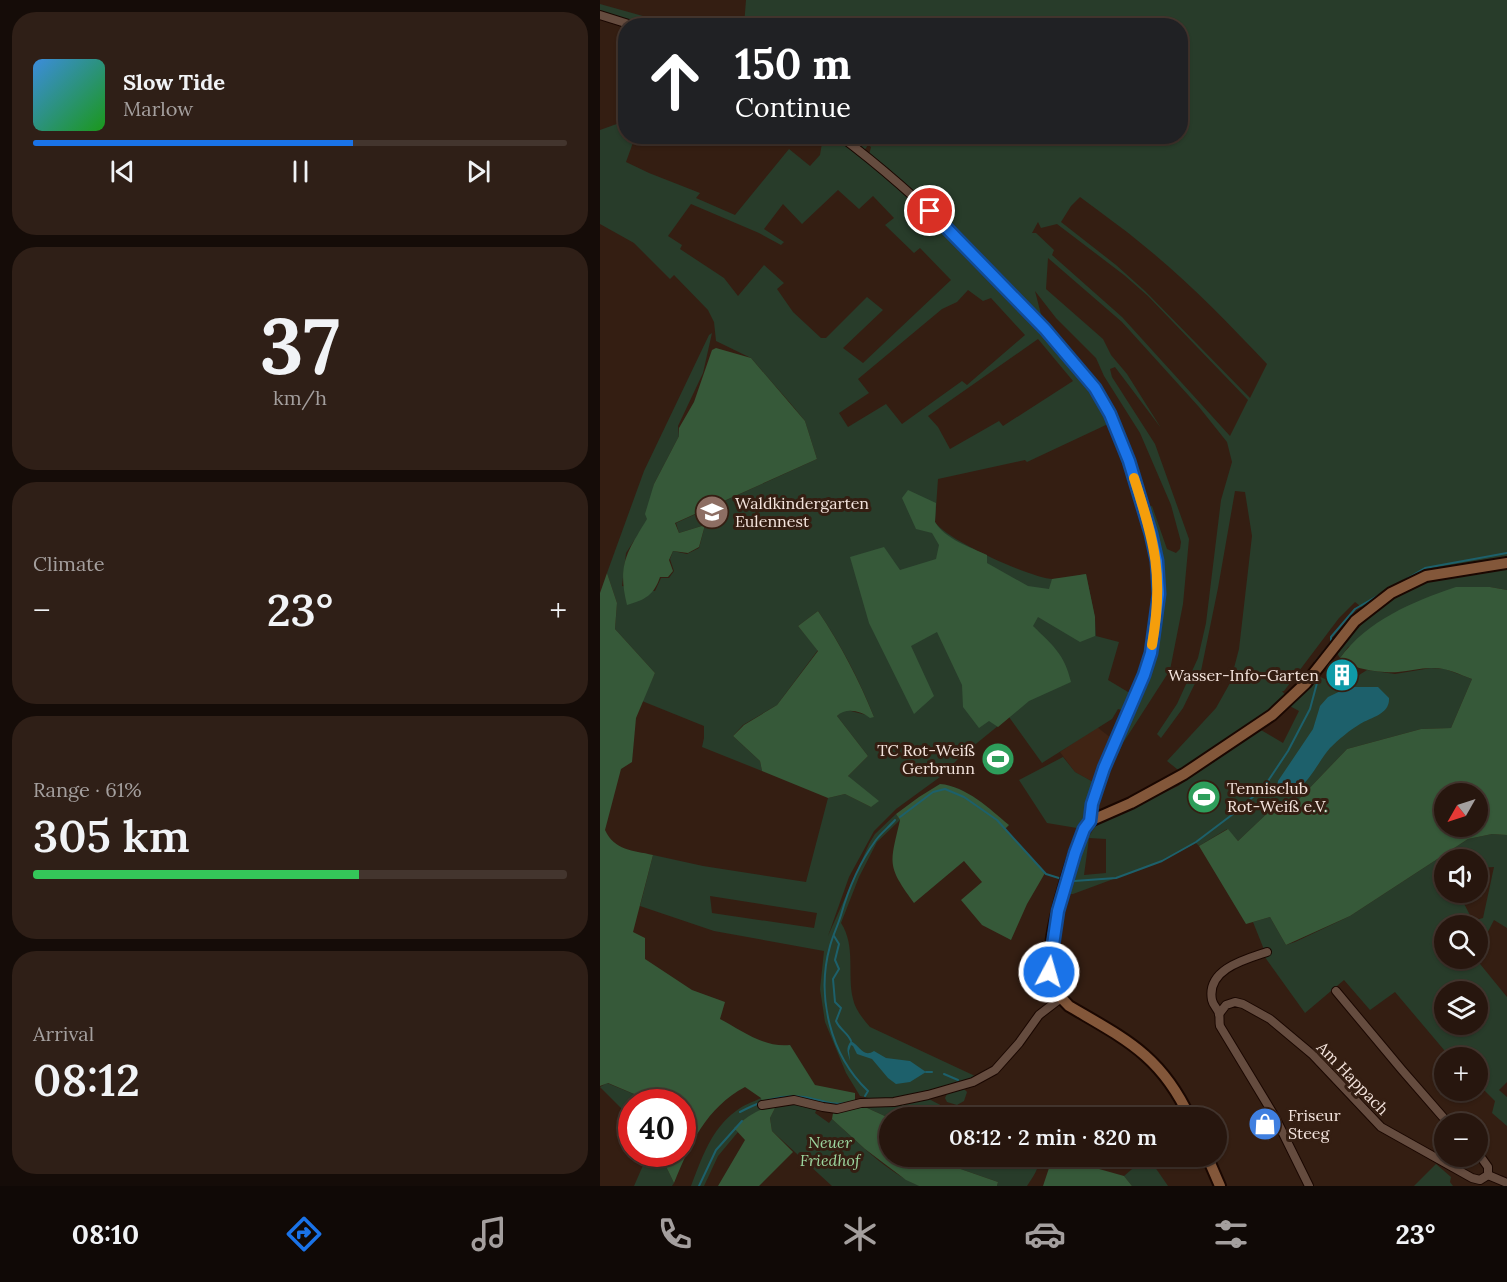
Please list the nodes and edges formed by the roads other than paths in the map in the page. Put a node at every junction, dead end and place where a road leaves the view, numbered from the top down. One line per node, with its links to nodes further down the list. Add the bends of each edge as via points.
1 (600, 15): 2 (street)
2 (618, 21)
3 (850, 144): 5 (street, via 930,211 1075,362 1110,414 1129,461 1151,534 1159,594 1151,653 1104,768)
4 (1507, 563): 5 (street, via 1426,576 1391,593 1355,621 1306,683 1272,715 1184,774)
5 (1087, 826): 8 (street, via 1058,911 1050,960 1053,986)
6 (1267, 952): 9 (street, via 1219,974 1212,993)
7 (1336, 991): 12 (street)
8 (1061, 998): 10 (street, via 1039,1015 994,1070 973,1082 894,1102 837,1108 794,1100); 11 (street, via 1151,1059)
9 (1219, 1014): 16 (street, Am Happach, via 1226,1005 1238,1003 1270,1019 1313,1055 1381,1127); 19 (street, via 1220,1026 1275,1117)
10 (762, 1105)
11 (1184, 1107)
12 (1439, 1113)
13 (1212, 1167): 18 (street)
14 (1488, 1167): 15 (street)
15 (1488, 1175): 16 (street, Am Happach); 17 (street)
16 (1472, 1182)
17 (1507, 1182)
18 (1220, 1186)
19 (1309, 1186)

